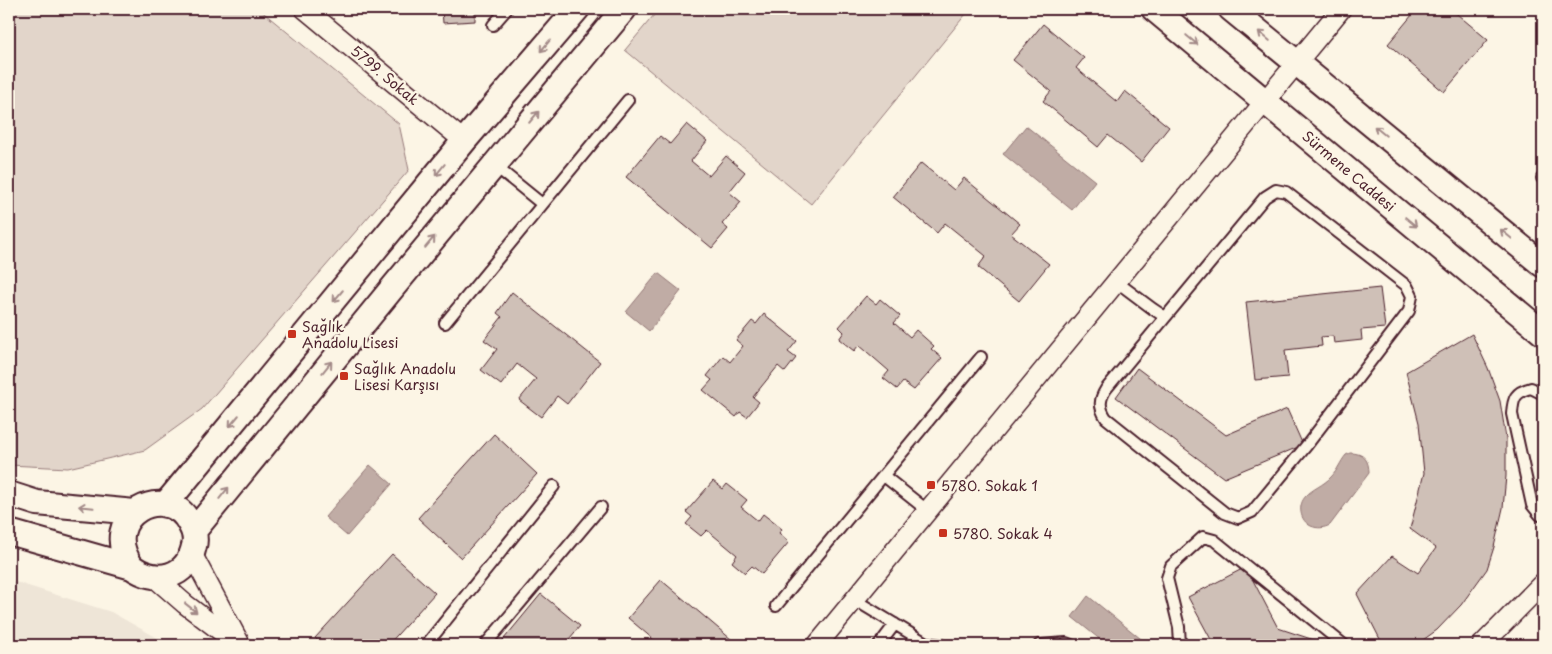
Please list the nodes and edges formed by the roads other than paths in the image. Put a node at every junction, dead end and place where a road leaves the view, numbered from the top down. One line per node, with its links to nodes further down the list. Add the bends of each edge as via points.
1 (306, 9): 12 (street, 5799. Sokak)
2 (507, 9): 8 (lane)
3 (577, 9): 12 (street, one-way to 12)
4 (624, 9): 13 (street, one-way to 4)
5 (1154, 9): 11 (street, Sürmene Caddesi, one-way to 11)
6 (1231, 9): 9 (street, one-way to 6)
7 (1341, 9): 9 (street)
8 (493, 25)
9 (1297, 63): 11 (street); 15 (street, one-way to 9)
10 (628, 100): 14 (lane)
11 (1266, 101): 16 (street); 19 (street, Sürmene Caddesi, one-way to 19)
12 (464, 141): 25 (street, one-way to 25)
13 (494, 164): 14 (lane); 30 (street, one-way to 13)
14 (542, 204): 18 (lane)
15 (1543, 265)
16 (1117, 282): 17 (lane); 27 (street)
17 (1165, 317): 17 (lane, via 1106,389 1100,398 1100,409 1106,418 1225,513 1238,518 1252,512 1307,446 1409,311 1412,296 1407,286 1286,192 1276,190 1264,197)
18 (445, 323)
19 (1543, 333)
20 (981, 357): 22 (lane)
21 (1543, 394): 29 (lane, via 1531,388 1520,391 1513,400 1512,414 1532,505)
22 (884, 476): 27 (lane); 37 (lane)
23 (554, 486): 41 (lane)
24 (9, 494): 28 (street, one-way to 24, via 37,502)
25 (165, 505): 28 (street, via 145,506); 30 (street, via 180,511)
26 (602, 507): 42 (lane)
27 (928, 511): 36 (street)
28 (135, 512): 33 (street, via 126,521 121,545 124,557)
29 (1543, 516)
30 (194, 531): 32 (street)
31 (9, 532): 33 (street)
32 (192, 554): 34 (street, via 177,572); 40 (street)
33 (132, 567): 34 (street)
34 (154, 577): 40 (street, one-way to 40)
35 (1543, 583): 50 (street)
36 (855, 600): 38 (lane); 43 (street)
37 (776, 606)
38 (895, 624): 39 (lane); 44 (lane)
39 (928, 644): 45 (lane)
40 (240, 645)
41 (426, 645)
42 (485, 645)
43 (817, 645)
44 (879, 645)
45 (941, 645)
46 (1040, 645): 47 (lane)
47 (1071, 645)
48 (1180, 645): 49 (lane, via 1167,578 1171,566 1203,537 1214,540)
49 (1344, 645)
50 (1482, 645)

